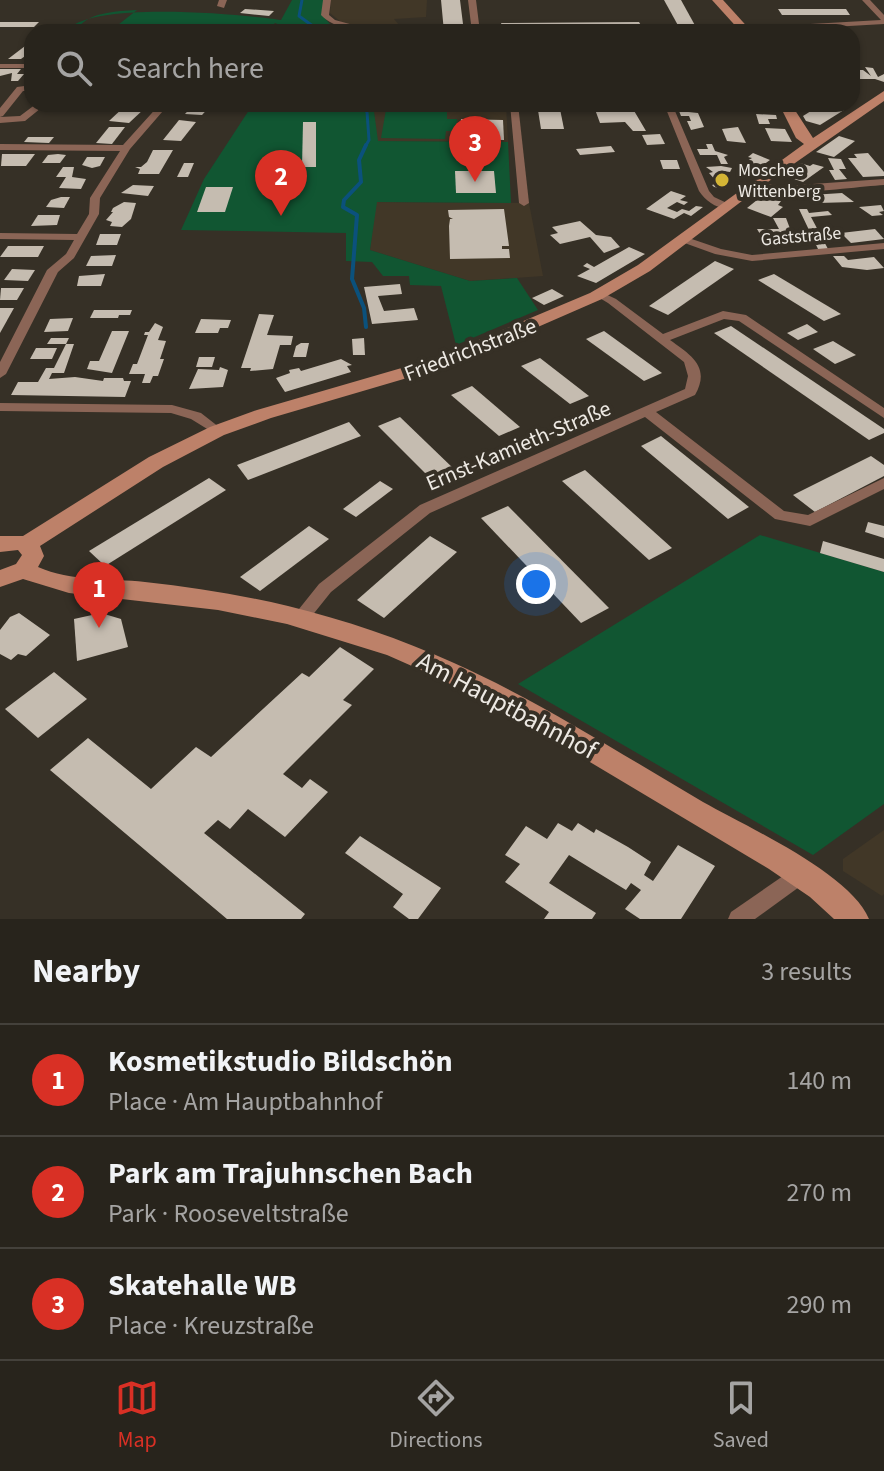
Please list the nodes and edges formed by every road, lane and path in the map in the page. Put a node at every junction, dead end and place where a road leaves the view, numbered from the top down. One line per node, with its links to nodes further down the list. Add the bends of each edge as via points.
1 (327, 0): 6 (street, via 325,15)
2 (472, 0): 7 (street)
3 (717, 0): 8 (street)
4 (866, 0): 5 (street)
5 (884, 21): 9 (street)
6 (341, 24)
7 (475, 24)
8 (740, 24)
9 (843, 24)
10 (0, 66): 11 (street)
11 (24, 66)
12 (24, 89): 21 (street)
13 (884, 95): 14 (street, Friedrichstraße)
14 (860, 111)
15 (31, 112): 22 (street, via 22,119)
16 (158, 112): 25 (street)
17 (515, 112): 28 (street)
18 (671, 112): 29 (street, via 704,191)
19 (789, 112): 23 (street)
20 (859, 112): 23 (street, Friedrichstraße)
21 (0, 114)
22 (0, 120)
23 (812, 144): 27 (street, Friedrichstraße)
24 (0, 147): 25 (street)
25 (126, 148): 31 (street, via 95,198 94,214)
26 (884, 182): 27 (street, via 784,189)
27 (754, 185): 29 (street, Friedrichstraße)
28 (524, 203)
29 (725, 206): 32 (street, Friedrichstraße)
30 (0, 236): 31 (street)
31 (79, 237): 36 (street, via 70,256 53,270)
32 (683, 239): 33 (street, Gaststraße, via 752,258); 34 (street, Friedrichstraße)
33 (882, 249)
34 (599, 294): 35 (street, Ernst-Kamieth-Straße); 40 (street, Friedrichstraße, via 442,362)
35 (661, 339): 38 (street, Ernst-Kamieth-Straße, via 689,360 695,383 681,398); 39 (street, via 723,315 742,318)
36 (0, 374)
37 (0, 407): 40 (street, via 172,409 196,416)
38 (648, 413): 41 (street, via 780,515 810,521); 46 (street, Ernst-Kamieth-Straße, via 425,509 325,588)
39 (884, 414)
40 (217, 431): 43 (street, Friedrichstraße, via 156,462)
41 (884, 483)
42 (0, 544): 43 (street)
43 (26, 544): 44 (street, via 33,556)
44 (24, 570): 45 (street); 46 (street, Am Hauptbahnhof, via 60,581 157,591)
45 (0, 579)
46 (301, 618): 47 (street, Am Hauptbahnhof, via 381,641 467,678)
47 (799, 875): 48 (street); 49 (street, Am Hauptbahnhof)
48 (738, 919)
49 (854, 919)

